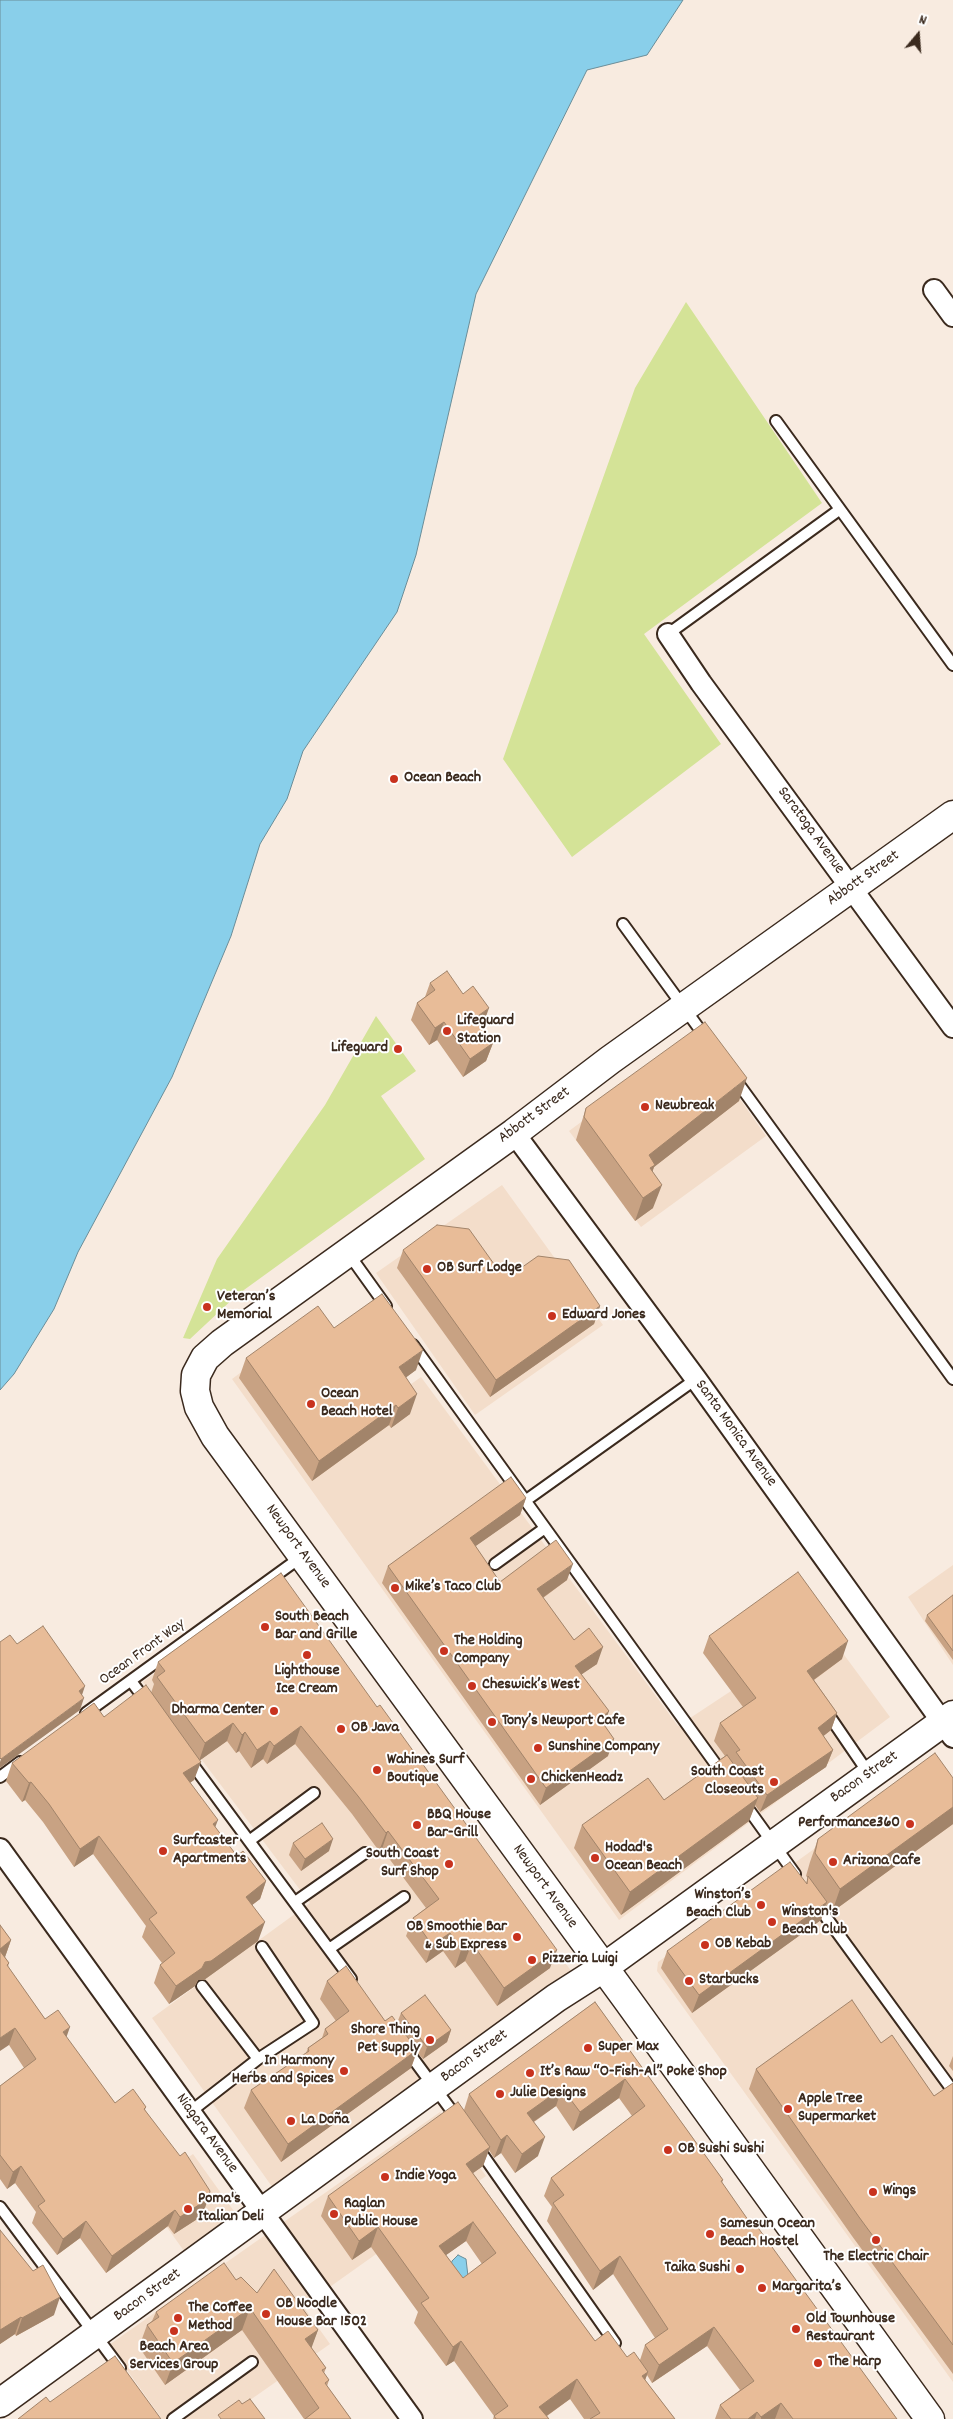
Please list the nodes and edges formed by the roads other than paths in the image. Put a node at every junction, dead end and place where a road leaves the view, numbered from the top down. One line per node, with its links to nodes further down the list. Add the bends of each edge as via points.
1 (934, 290): 2 (street)
2 (953, 316)
3 (776, 421): 4 (lane)
4 (839, 510): 5 (lane); 6 (lane)
5 (668, 634): 8 (street, Saratoga Avenue)
6 (953, 665)
7 (953, 815): 8 (street, Abbott Street)
8 (852, 889): 10 (street, Abbott Street); 11 (street, Saratoga Avenue)
9 (623, 924): 10 (lane)
10 (685, 1008): 12 (lane); 14 (street, Abbott Street)
11 (953, 1027)
12 (714, 1049)
13 (731, 1073): 19 (lane)
14 (514, 1133): 15 (street, Abbott Street); 18 (street, Santa Monica Avenue)
15 (348, 1253): 16 (lane); 20 (street, Abbott Street, via 222,1343 206,1358 196,1375 195,1391 206,1423)
16 (394, 1317)
17 (405, 1333): 21 (lane)
18 (696, 1379): 21 (lane); 29 (street, Santa Monica Avenue)
19 (953, 1379)
20 (227, 1452): 23 (street, Newport Avenue)
21 (525, 1501): 22 (lane)
22 (545, 1528): 24 (lane); 34 (lane)
23 (304, 1555): 25 (lane, Ocean Front Way); 47 (street, Newport Avenue)
24 (495, 1564)
25 (131, 1680): 27 (lane); 28 (lane, Ocean Front Way)
26 (822, 1705): 32 (lane)
27 (153, 1711)
28 (77, 1720)
29 (950, 1725): 32 (street, Bacon Street)
30 (180, 1749): 37 (lane)
31 (31, 1754): 33 (lane)
32 (869, 1775): 38 (street, Bacon Street)
33 (0, 1777)
34 (728, 1780)
35 (314, 1793): 37 (lane)
36 (739, 1796): 38 (lane)
37 (250, 1841): 44 (lane)
38 (773, 1843): 41 (lane); 47 (street, Bacon Street)
39 (0, 1849): 54 (street, Niagara Avenue)
40 (365, 1853): 44 (lane)
41 (800, 1881)
42 (811, 1896): 53 (lane)
43 (404, 1897): 46 (lane)
44 (295, 1902): 46 (lane)
45 (262, 1947): 51 (lane, via 313,2022)
46 (329, 1949): 49 (lane)
47 (603, 1968): 52 (street, Bacon Street); 64 (street, Newport Avenue)
48 (202, 1986): 51 (lane)
49 (359, 1989)
50 (400, 2042): 52 (lane)
51 (258, 2058): 54 (lane)
52 (435, 2086): 56 (street, Bacon Street); 58 (lane)
53 (953, 2091)
54 (190, 2112): 56 (street, Niagara Avenue)
55 (0, 2206): 57 (lane)
56 (262, 2212): 57 (street, Bacon Street); 63 (street, Niagara Avenue)
57 (95, 2334): 60 (lane); 61 (street, Bacon Street)
58 (624, 2354)
59 (252, 2362): 62 (lane)
60 (129, 2380)
61 (0, 2403)
62 (173, 2419)
63 (412, 2419)
64 (930, 2419)

